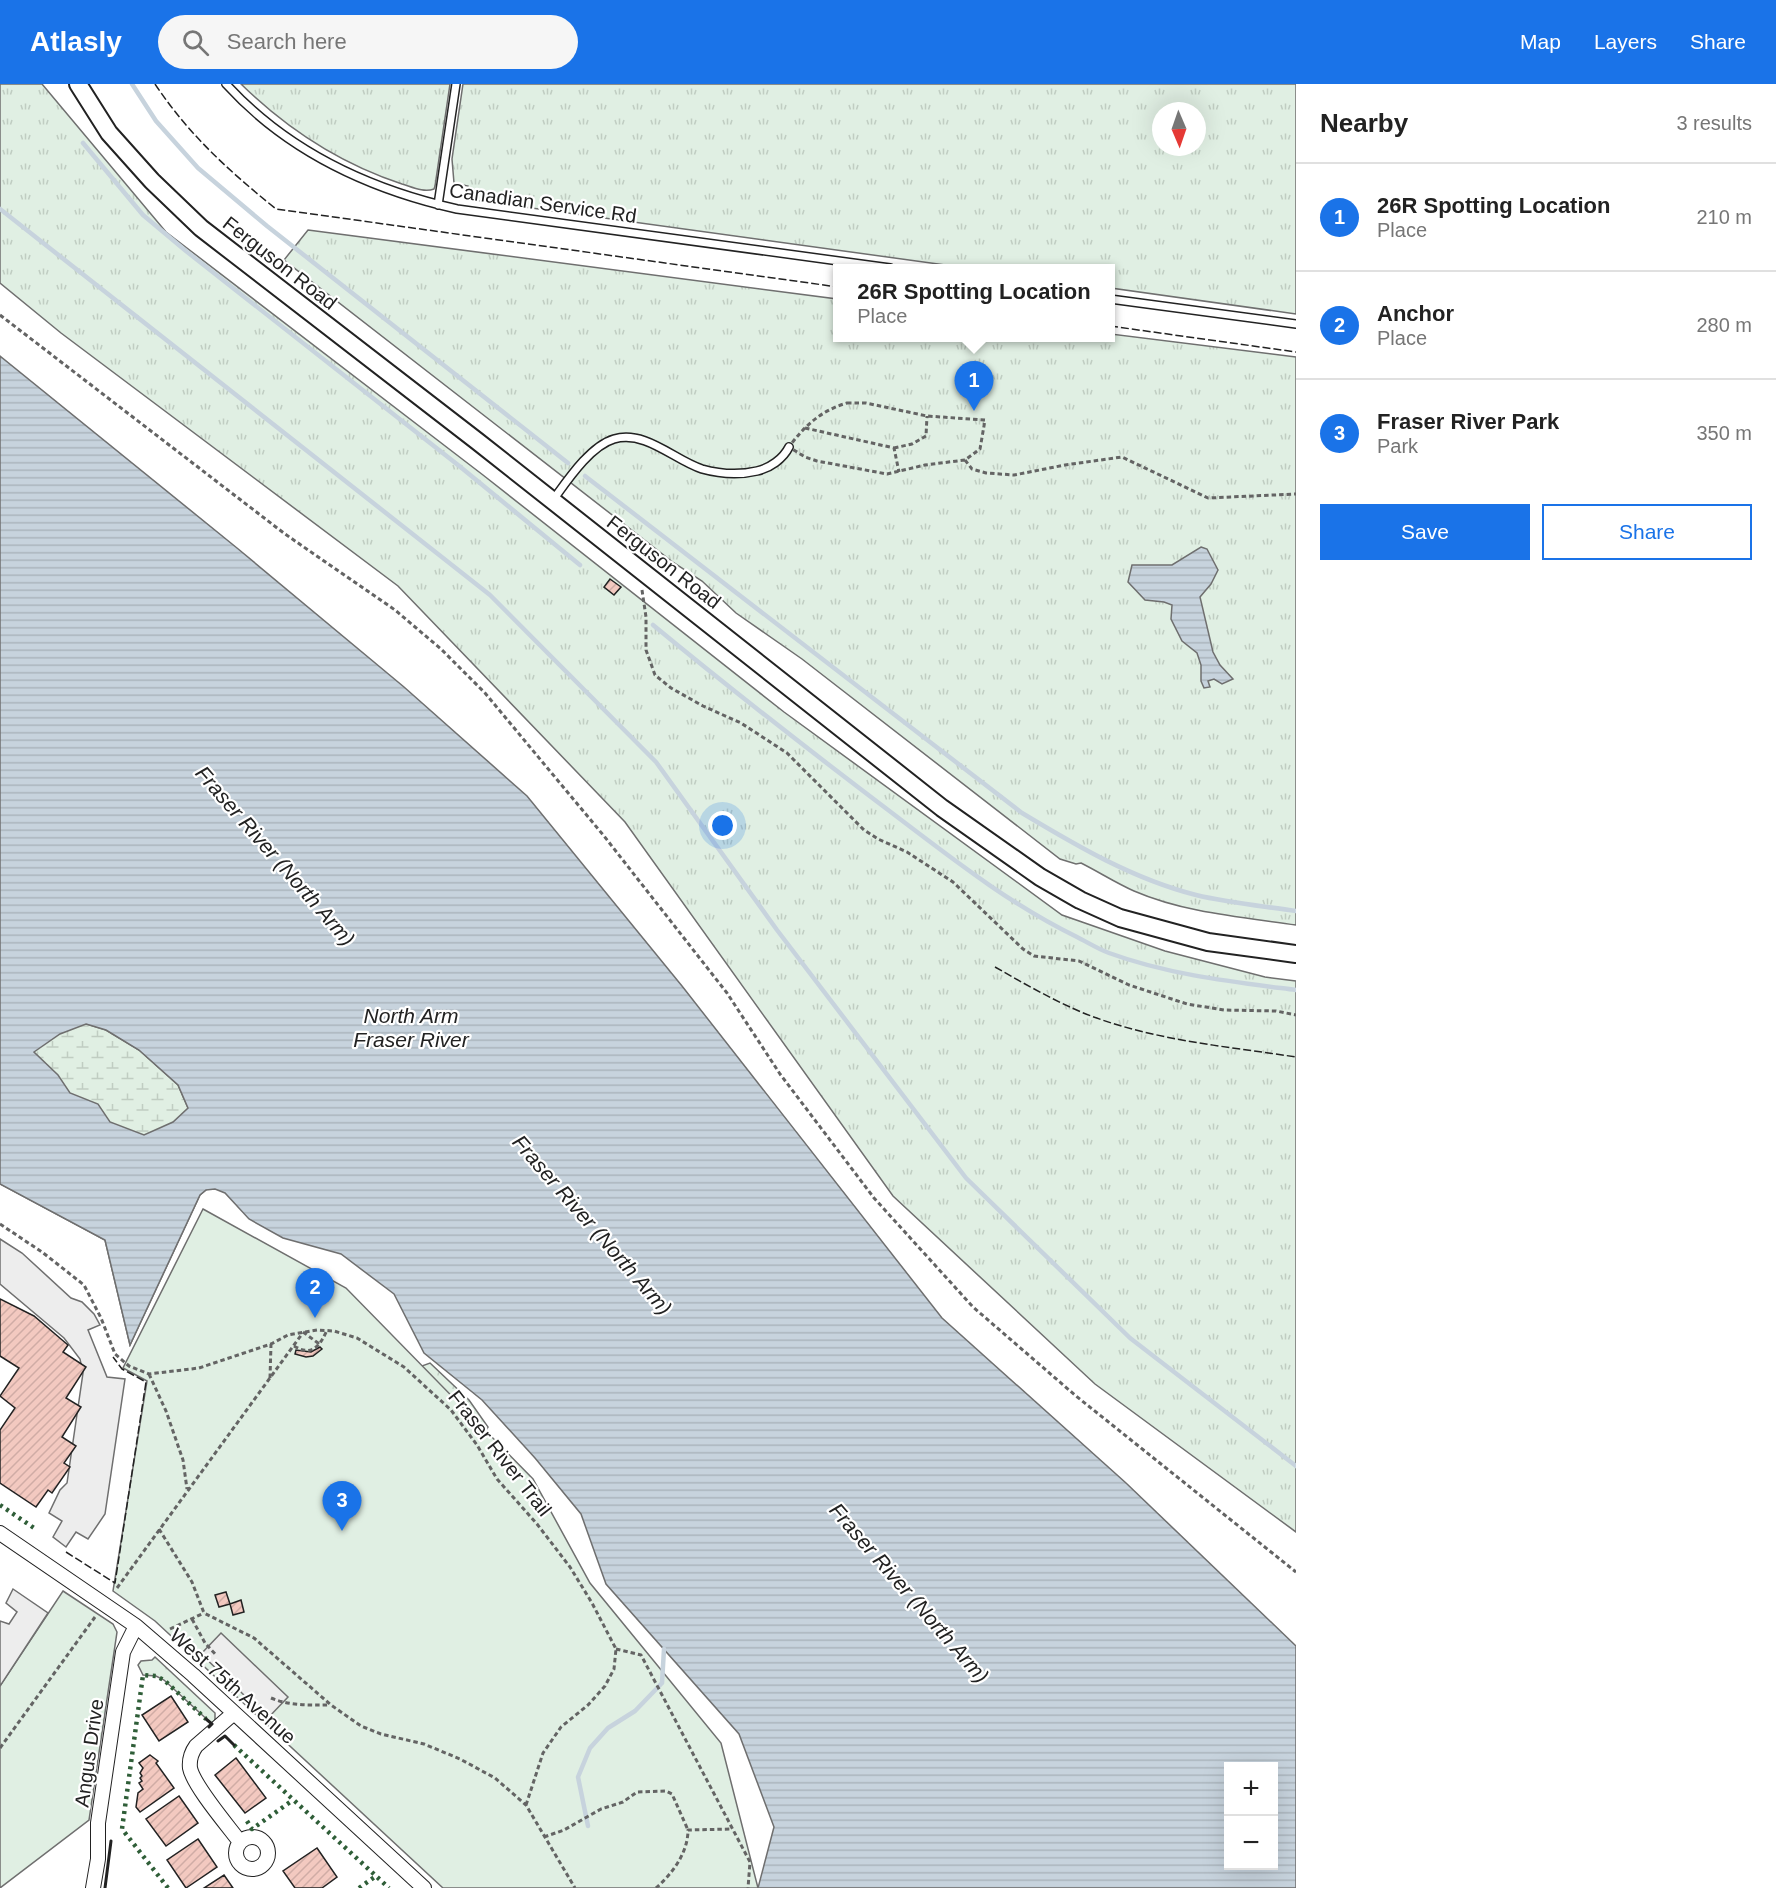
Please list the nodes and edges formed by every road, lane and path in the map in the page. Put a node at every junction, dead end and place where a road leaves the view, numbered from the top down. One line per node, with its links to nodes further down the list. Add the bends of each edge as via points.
1 (78, 84): 16 (street, Ferguson Road, via 109,133 201,228)
2 (226, 84): 4 (lane, Canadian Service Rd, via 257,114 314,156 373,185)
3 (456, 84): 4 (lane)
4 (438, 205): 5 (lane, Canadian Service Rd)
5 (860, 264)
6 (1115, 300): 8 (lane)
7 (0, 315): 31 (path, via 441,649 485,693 604,836 727,993 780,1074 874,1198 973,1307 1076,1396)
8 (1296, 324)
9 (927, 416): 10 (path, via 866,403 847,403 824,411); 12 (path, via 926,436); 13 (path, via 985,420 980,449)
10 (805, 428): 11 (path); 12 (path)
11 (789, 447): 14 (path, via 817,461 876,473); 16 (lane, via 774,464 760,470 729,473 703,469 641,439 614,439 593,451)
12 (894, 448): 14 (path)
13 (965, 460): 14 (path); 15 (path, via 972,469 1014,475 1122,456 1208,498)
14 (899, 472)
15 (1296, 494)
16 (552, 501): 18 (street, Ferguson Road, via 942,808 1040,877 1120,918 1208,942)
17 (643, 605): 19 (path, via 646,650 655,675 662,682 741,723 787,753 864,830 953,882 1023,949 1041,958 1079,961 1129,985 1187,1004)
18 (1296, 954)
19 (1296, 1015)
20 (0, 1224): 26 (path, via 84,1285 115,1354 129,1366)
21 (327, 1330): 22 (path, Fraser River Trail); 25 (path); 38 (path, Fraser River Trail, via 357,1338 404,1367 451,1410 497,1479 570,1567)
22 (303, 1332): 23 (path, Fraser River Trail); 24 (path); 25 (path, via 318,1343)
23 (272, 1344): 26 (path, Fraser River Trail, via 199,1368); 27 (path)
24 (294, 1346): 25 (path); 27 (path)
25 (315, 1348)
26 (148, 1374): 28 (path, via 183,1460)
27 (270, 1379): 28 (path)
28 (187, 1491): 29 (path)
29 (159, 1529): 32 (path); 33 (path, via 192,1582)
30 (0, 1533): 36 (street, West 75th Avenue)
31 (1296, 1572)
32 (117, 1588)
33 (204, 1612): 35 (path); 41 (path, via 254,1638)
34 (95, 1617): 43 (path)
35 (192, 1619): 37 (path); 39 (path)
36 (135, 1626): 42 (street, West 75th Avenue); 49 (street, Angus Drive, via 123,1652 98,1823)
37 (170, 1629)
38 (616, 1649): 44 (path, via 614,1669 605,1686 561,1727 543,1753); 45 (path, via 641,1655)
39 (216, 1655)
40 (271, 1698): 41 (path, via 282,1703)
41 (331, 1705): 44 (path, via 361,1726 460,1759 495,1778)
42 (234, 1713): 48 (street, via 196,1746 189,1765 194,1779); 50 (street, West 75th Avenue)
43 (0, 1748)
44 (526, 1805): 47 (path)
45 (732, 1829): 46 (path); 53 (path, via 750,1862)
46 (688, 1830): 47 (path, via 672,1794 637,1792); 52 (path, via 688,1843 669,1877)
47 (544, 1837): 51 (path)
48 (240, 1842)
49 (93, 1888)
50 (424, 1888)
51 (575, 1888)
52 (656, 1888)
53 (748, 1888)

